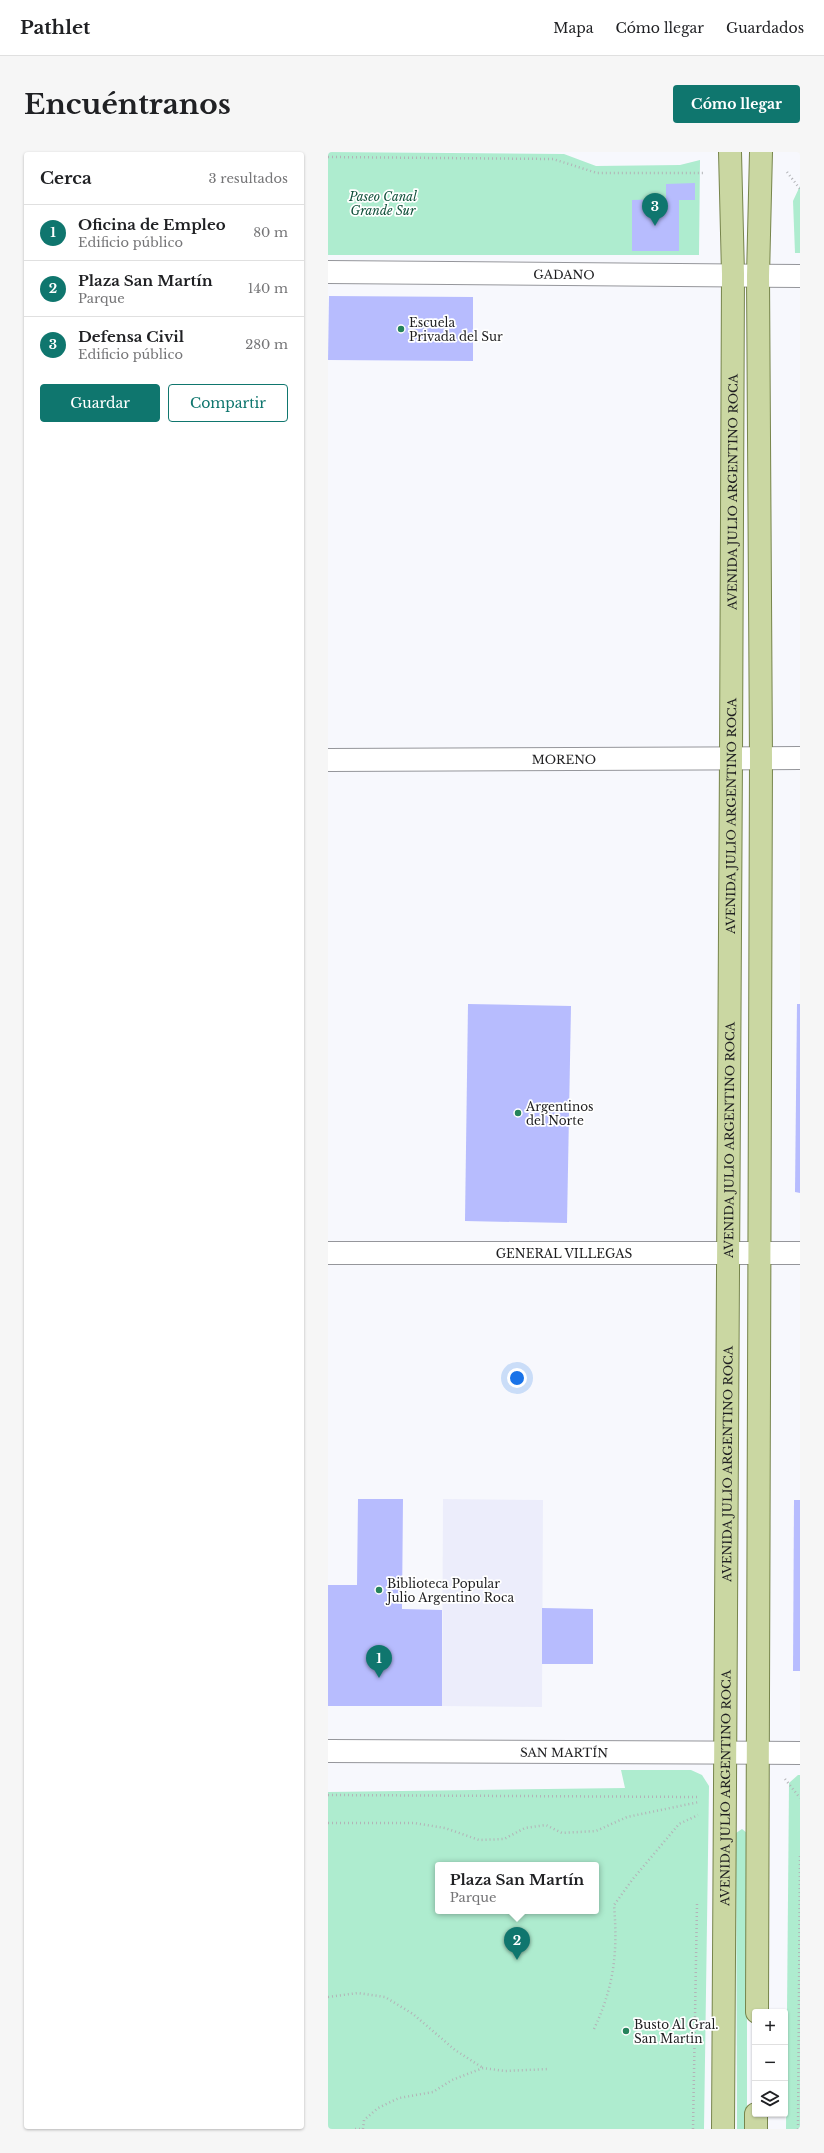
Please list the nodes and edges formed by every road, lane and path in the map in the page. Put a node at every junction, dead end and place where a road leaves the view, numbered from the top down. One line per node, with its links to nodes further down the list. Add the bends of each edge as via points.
1 (730, 152): 8 (main road, AVENIDA JULIO ARGENTINO ROCA)
2 (761, 152): 9 (main road)
3 (328, 157): 5 (path, via 553,159 597,173)
4 (787, 172): 6 (path)
5 (701, 174)
6 (800, 188)
7 (328, 272): 8 (street, GADANO)
8 (733, 274): 9 (street, GADANO); 11 (main road, AVENIDA JULIO ARGENTINO ROCA)
9 (758, 276): 10 (street, GADANO); 12 (main road)
10 (800, 276)
11 (731, 758): 12 (street, MORENO); 14 (street, MORENO); 16 (main road, AVENIDA JULIO ARGENTINO ROCA)
12 (761, 758): 13 (street, MORENO); 17 (main road)
13 (800, 758)
14 (328, 760)
15 (328, 1253): 16 (street, GENERAL VILLEGAS)
16 (727, 1253): 17 (street, GENERAL VILLEGAS); 20 (main road, AVENIDA JULIO ARGENTINO ROCA)
17 (759, 1253): 18 (street, GENERAL VILLEGAS); 21 (main road)
18 (800, 1253)
19 (328, 1751): 20 (street, SAN MARTÍN)
20 (724, 1752): 21 (street, SAN MARTÍN); 38 (main road, AVENIDA JULIO ARGENTINO ROCA)
21 (759, 1752): 22 (street, SAN MARTÍN); 31 (main road)
22 (800, 1753)
23 (328, 1795): 24 (path, via 699,1796)
24 (699, 1802): 25 (path); 26 (path, via 627,1817 596,1831 562,1833 546,1825 525,1828 504,1838 479,1840 446,1828 414,1822)
25 (698, 1815): 27 (path); 32 (path, via 679,1824 632,1880 614,1906 617,1935 612,1980)
26 (328, 1823)
27 (698, 1823)
28 (800, 1854): 40 (path)
29 (697, 1902): 37 (path)
30 (328, 1997): 33 (path, via 358,1993 385,1997 413,2014 455,2050)
31 (757, 2009)
32 (594, 2030)
33 (483, 2068): 34 (path, via 505,2071); 36 (path, via 452,2080 433,2092 399,2098 378,2108 364,2120 362,2129)
34 (549, 2069)
35 (756, 2117): 39 (main road)
36 (355, 2129)
37 (692, 2129)
38 (723, 2129)
39 (756, 2129)
40 (798, 2129)

